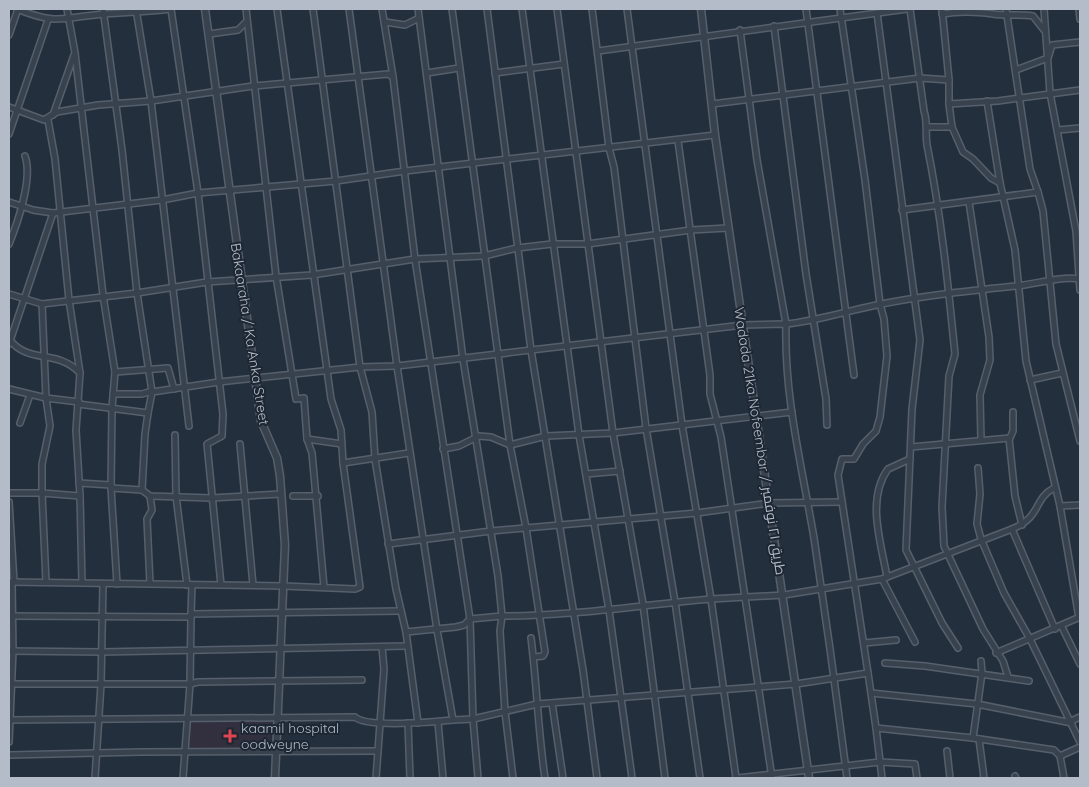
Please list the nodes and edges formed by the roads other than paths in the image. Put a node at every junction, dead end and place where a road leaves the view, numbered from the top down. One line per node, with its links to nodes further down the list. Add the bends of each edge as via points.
1 (18, 9): 31 (street); 40 (street)
2 (67, 9): 32 (street)
3 (171, 9): 24 (street); 67 (street)
4 (205, 9): 39 (street, Bakaaraha / Ka Anka Street)
5 (246, 9): 33 (street)
6 (277, 9): 59 (street)
7 (313, 9): 57 (street)
8 (349, 9): 54 (street)
9 (382, 9): 34 (street)
10 (418, 9): 28 (street)
11 (452, 9): 48 (street)
12 (487, 9): 51 (street)
13 (522, 9): 49 (street)
14 (558, 9): 47 (street)
15 (592, 9): 44 (street)
16 (627, 9): 43 (street)
17 (701, 9): 41 (street, Wadada 21ka Nofeembar / طريق ٢١ نوفمبر)
18 (806, 9): 35 (street)
19 (840, 9): 29 (street)
20 (908, 9): 27 (street); 55 (street)
21 (1044, 9): 38 (street)
22 (1079, 9): 30 (street)
23 (103, 11): 24 (street); 32 (street); 74 (street)
24 (136, 11): 70 (street)
25 (942, 12): 26 (street); 56 (street)
26 (1006, 12): 38 (street, via 1033,16); 50 (street)
27 (877, 13): 29 (street); 58 (street)
28 (419, 18): 34 (street, via 405,25); 52 (street)
29 (841, 18): 35 (street); 61 (street)
30 (1080, 19)
31 (48, 20): 32 (street); 77 (street)
32 (68, 20): 45 (street)
33 (246, 22): 39 (street, via 238,30); 60 (street)
34 (385, 22): 53 (street)
35 (809, 23): 36 (street); 62 (street)
36 (774, 26): 37 (street); 66 (street)
37 (740, 30): 41 (street); 68 (street)
38 (1046, 32): 46 (street)
39 (209, 34): 64 (street, Bakaaraha / Ka Anka Street)
40 (9, 35)
41 (704, 35): 43 (street); 72 (street, Wadada 21ka Nofeembar / طريق ٢١ نوفمبر)
42 (1080, 42): 46 (street, via 1052,45)
43 (632, 46): 44 (street); 86 (street)
44 (598, 51): 87 (street)
45 (75, 53): 76 (street); 78 (street)
46 (1048, 58): 50 (street); 65 (street)
47 (564, 64): 49 (street); 88 (street)
48 (459, 68): 52 (street); 92 (street)
49 (530, 70): 51 (street); 90 (street)
50 (1016, 70): 69 (street)
51 (496, 73): 91 (street)
52 (427, 74): 93 (street)
53 (393, 77): 54 (street, via 388,74); 94 (street)
54 (358, 78): 57 (street); 95 (street)
55 (920, 78): 56 (street); 58 (street); 79 (street)
56 (949, 80): 73 (street)
57 (323, 81): 59 (street); 96 (street)
58 (886, 82): 61 (street); 111 (street)
59 (289, 83): 60 (street); 98 (street)
60 (253, 86): 64 (street); 99 (street)
61 (851, 86): 62 (street); 145 (street)
62 (818, 90): 66 (street); 146 (street)
63 (1080, 90): 65 (street)
64 (218, 91): 67 (street); 100 (street, Bakaaraha / Ka Anka Street)
65 (1050, 93): 69 (street); 82 (street)
66 (783, 94): 68 (street); 147 (street, via 806,274)
67 (183, 96): 70 (street); 102 (street)
68 (748, 98): 72 (street); 148 (street)
69 (1018, 98): 71 (street); 101 (street, via 1030,169)
70 (151, 101): 74 (street); 104 (street)
71 (988, 101): 73 (street); 97 (street)
72 (712, 104): 84 (street, Wadada 21ka Nofeembar / طريق ٢١ نوفمبر)
73 (948, 104): 80 (street)
74 (114, 105): 76 (street); 107 (street)
75 (9, 107): 77 (street)
76 (81, 108): 78 (street); 110 (street)
77 (17, 109): 78 (street, via 37,118); 83 (street)
78 (50, 118): 112 (street)
79 (927, 127): 80 (street); 109 (street, via 926,141)
80 (952, 127): 97 (street, via 963,152)
81 (1080, 128): 82 (street)
82 (1058, 130): 130 (street, via 1076,231)
83 (9, 134)
84 (715, 135): 85 (street); 114 (street, Wadada 21ka Nofeembar / طريق ٢١ نوفمبر)
85 (678, 141): 86 (street); 115 (street)
86 (645, 144): 87 (street); 116 (street)
87 (609, 148): 88 (street); 117 (street)
88 (575, 152): 90 (street); 120 (street)
89 (25, 156): 108 (street, via 29,174)
90 (542, 156): 91 (street); 119 (street)
91 (506, 160): 92 (street); 121 (street)
92 (473, 164): 93 (street); 122 (street)
93 (439, 168): 94 (street); 123 (street)
94 (405, 171): 95 (street); 124 (street)
95 (371, 176): 96 (street); 125 (street)
96 (336, 182): 98 (street); 126 (street)
97 (1000, 183): 103 (street)
98 (301, 184): 99 (street); 127 (street)
99 (265, 188): 100 (street); 128 (street)
100 (231, 191): 102 (street); 131 (street, Bakaaraha / Ka Anka Street)
101 (1038, 192): 103 (street); 129 (street)
102 (198, 193): 104 (street); 132 (street)
103 (1004, 197): 106 (street); 133 (street, via 1015,250)
104 (162, 200): 107 (street); 134 (street)
105 (9, 202): 108 (street)
106 (970, 202): 109 (street); 135 (street)
107 (127, 204): 110 (street); 137 (street)
108 (20, 205): 113 (street); 118 (street)
109 (938, 206): 111 (street); 139 (street)
110 (94, 207): 112 (street); 140 (street)
111 (902, 210): 142 (street)
112 (60, 211): 113 (street); 143 (street)
113 (53, 213): 141 (street)
114 (728, 228): 115 (street); 149 (street, Wadada 21ka Nofeembar / طريق ٢١ نوفمبر)
115 (691, 230): 116 (street); 150 (street)
116 (656, 234): 117 (street); 151 (street)
117 (622, 240): 120 (street); 152 (street)
118 (9, 244)
119 (552, 244): 120 (street); 121 (street); 155 (street)
120 (587, 244): 153 (street)
121 (517, 248): 122 (street); 156 (street)
122 (484, 256): 123 (street); 157 (street)
123 (451, 257): 124 (street); 159 (street)
124 (415, 259): 125 (street); 160 (street)
125 (382, 265): 126 (street); 161 (street)
126 (348, 269): 127 (street); 162 (street)
127 (312, 275): 128 (street); 164 (street)
128 (276, 276): 131 (street); 168 (street)
129 (1050, 279): 130 (street); 133 (street); 167 (street, via 1053,328)
130 (1080, 279): 136 (street)
131 (240, 280): 132 (street); 170 (street, Bakaaraha / Ka Anka Street, via 246,302)
132 (207, 282): 134 (street); 172 (street)
133 (1018, 286): 135 (street); 171 (street)
134 (172, 287): 137 (street); 173 (street)
135 (983, 289): 139 (street); 200 (street, via 990,360 980,395)
136 (1080, 290)
137 (136, 293): 140 (street); 163 (street)
138 (9, 294): 141 (street)
139 (949, 294): 142 (street); 205 (street, via 955,354 949,376)
140 (103, 295): 143 (street); 165 (street)
141 (24, 298): 144 (street); 154 (street)
142 (915, 298): 145 (street); 206 (street, via 920,349)
143 (69, 300): 144 (street); 166 (street)
144 (42, 304): 158 (street)
145 (880, 304): 146 (street); 230 (street, via 887,356 878,424 854,459 842,460 838,475)
146 (848, 311): 147 (street); 169 (street)
147 (815, 319): 148 (street); 190 (street)
148 (786, 324): 149 (street); 182 (street, via 785,352)
149 (743, 325): 150 (street); 185 (street, Wadada 21ka Nofeembar / طريق ٢١ نوفمبر)
150 (704, 330): 151 (street); 187 (street, via 710,394)
151 (670, 334): 152 (street); 189 (street)
152 (636, 337): 153 (street); 192 (street)
153 (600, 341): 155 (street); 193 (street)
154 (9, 342): 158 (street, via 20,351)
155 (566, 346): 156 (street); 195 (street)
156 (531, 350): 157 (street); 196 (street)
157 (498, 354): 159 (street); 204 (street)
158 (45, 355): 166 (street, via 66,361); 179 (street)
159 (463, 359): 160 (street); 197 (street)
160 (430, 362): 161 (street); 207 (street)
161 (396, 366): 162 (street); 208 (street)
162 (360, 367): 164 (street); 209 (street, via 372,412)
163 (149, 370): 165 (street); 175 (street, via 168,368); 176 (street)
164 (327, 370): 168 (street); 203 (street)
165 (115, 372): 178 (street)
166 (80, 373): 180 (street)
167 (1062, 373): 171 (street); 186 (street)
168 (292, 374): 170 (street); 199 (street, via 296,399 304,398)
169 (854, 375)
170 (255, 378): 172 (street); 221 (street, Bakaaraha / Ka Anka Street, via 261,421 277,458)
171 (1030, 380): 217 (street)
172 (220, 382): 173 (street); 228 (street, via 224,431 220,438 207,444)
173 (184, 388): 175 (street); 191 (street)
174 (9, 389): 177 (street)
175 (174, 389): 176 (street)
176 (152, 391): 178 (street); 184 (street)
177 (30, 394): 179 (street); 188 (street)
178 (113, 394): 181 (street)
179 (46, 398): 180 (street); 220 (street, via 50,432 42,464)
180 (79, 403): 181 (street); 215 (street, via 76,430)
181 (112, 408): 184 (street); 216 (street)
182 (792, 412): 185 (street); 232 (street)
183 (1012, 412): 198 (street, via 1012,435)
184 (148, 413): 218 (street)
185 (755, 417): 187 (street); 231 (street, Wadada 21ka Nofeembar / طريق ٢١ نوفمبر)
186 (1077, 417): 201 (street)
187 (717, 422): 189 (street); 235 (street)
188 (20, 423)
189 (682, 425): 192 (street); 236 (street)
190 (827, 425)
191 (189, 426)
192 (646, 428): 193 (street); 237 (street)
193 (613, 433): 195 (street); 213 (street)
194 (175, 435): 224 (street)
195 (579, 435): 196 (street); 214 (street)
196 (546, 436): 204 (street); 240 (street)
197 (477, 437): 204 (street, via 491,437); 207 (street); 244 (street)
198 (1009, 438): 200 (street); 241 (street, via 1015,496)
199 (307, 439): 203 (street); 227 (street)
200 (981, 440): 205 (street)
201 (1080, 441)
202 (240, 444): 225 (street)
203 (342, 444): 211 (street)
204 (510, 445): 242 (street)
205 (947, 445): 206 (street); 249 (street, via 942,516)
206 (911, 447): 210 (street)
207 (443, 449): 245 (street)
208 (409, 453): 209 (street); 246 (street)
209 (375, 459): 211 (street); 248 (street)
210 (910, 459): 250 (street, via 906,550); 251 (street, via 888,468 876,492)
211 (343, 463): 263 (street, via 360,587)
212 (978, 468): 247 (street, via 977,524)
213 (620, 471): 214 (street); 238 (street)
214 (586, 474): 239 (street)
215 (80, 483): 216 (street); 222 (street)
216 (111, 486): 218 (street); 256 (street)
217 (1054, 488): 234 (street); 241 (street, via 1045,493 1029,521)
218 (142, 490): 223 (street)
219 (9, 493): 220 (street)
220 (42, 493): 222 (street); 253 (street)
221 (282, 494): 225 (street); 262 (street, Bakaaraha / Ka Anka Street)
222 (80, 496): 254 (street)
223 (150, 496): 224 (street); 257 (street, via 152,510 147,519)
224 (176, 496): 228 (street); 258 (street)
225 (246, 496): 228 (street); 261 (street)
226 (292, 496): 227 (street)
227 (318, 496): 263 (street)
228 (212, 498): 259 (street)
229 (9, 502): 252 (street)
230 (842, 502): 232 (street); 260 (street)
231 (769, 503): 232 (street); 235 (street); 265 (street, Wadada 21ka Nofeembar / طريق ٢١ نوفمبر)
232 (807, 503): 264 (street)
233 (1080, 505): 234 (street)
234 (1060, 506): 279 (street)
235 (732, 508): 236 (street); 266 (street)
236 (697, 513): 237 (street); 267 (street)
237 (661, 516): 238 (street); 268 (street)
238 (628, 520): 239 (street); 269 (street)
239 (594, 522): 240 (street); 270 (street)
240 (559, 524): 242 (street); 273 (street)
241 (1022, 525): 243 (street)
242 (526, 528): 244 (street); 278 (street)
243 (1012, 529): 247 (street); 282 (street)
244 (491, 531): 245 (street); 277 (street)
245 (457, 535): 246 (street); 280 (street)
246 (423, 539): 248 (street); 283 (street)
247 (981, 539): 249 (street); 286 (street, via 1000,586)
248 (388, 544): 271 (street)
249 (946, 554): 250 (street); 297 (street)
250 (913, 568): 251 (street); 292 (street)
251 (884, 578): 260 (street); 288 (street)
252 (11, 582): 253 (street); 275 (street)
253 (46, 582): 254 (street)
254 (82, 583): 255 (street)
255 (103, 584): 256 (street); 276 (street)
256 (118, 584): 257 (street)
257 (150, 584): 258 (street)
258 (190, 585): 259 (street); 274 (street)
259 (221, 585): 261 (street)
260 (854, 585): 264 (street); 289 (street)
261 (253, 586): 262 (street)
262 (284, 586): 263 (street); 272 (street, Bakaaraha / Ka Anka Street)
263 (324, 587)
264 (822, 590): 265 (street); 304 (street)
265 (784, 596): 266 (street); 312 (street, Wadada 21ka Nofeembar / طريق ٢١ نوفمبر)
266 (746, 598): 267 (street); 313 (street)
267 (711, 599): 268 (street); 314 (street)
268 (675, 602): 269 (street); 315 (street)
269 (643, 604): 270 (street); 318 (street)
270 (609, 610): 273 (street); 317 (street)
271 (400, 611): 272 (street); 284 (street)
272 (283, 614): 274 (street); 294 (street, Bakaaraha / Ka Anka Street)
273 (573, 614): 278 (street); 319 (street)
274 (191, 615): 276 (street); 293 (street)
275 (11, 616): 276 (street); 295 (street)
276 (101, 616): 296 (street)
277 (502, 616): 278 (street); 280 (street); 323 (street)
278 (539, 616): 298 (street, via 545,652 543,656)
279 (1080, 617): 281 (street)
280 (470, 619): 283 (street, via 464,625); 328 (street)
281 (1062, 626): 282 (street); 301 (street)
282 (1055, 629): 286 (street)
283 (437, 630): 284 (street); 330 (street)
284 (406, 632): 290 (street)
285 (532, 638): 298 (street)
286 (1030, 639): 297 (street); 333 (street)
287 (896, 640): 289 (street)
288 (915, 642)
289 (864, 643): 302 (street)
290 (407, 646): 291 (street); 334 (street)
291 (382, 647): 294 (street); 331 (street, via 384,669)
292 (958, 648)
293 (190, 649): 294 (street); 296 (street); 311 (street)
294 (280, 649): 308 (street, Bakaaraha / Ka Anka Street)
295 (11, 651): 296 (street); 309 (street)
296 (101, 652): 310 (street)
297 (996, 653): 305 (street, via 1003,661)
298 (534, 657): 321 (street)
299 (981, 661): 303 (street)
300 (885, 663): 303 (street)
301 (1080, 664)
302 (868, 673): 304 (street); 316 (street)
303 (982, 673): 305 (street); 322 (street)
304 (834, 677): 312 (street); 350 (street)
305 (1008, 677): 307 (street)
306 (362, 680): 308 (street)
307 (1029, 681)
308 (279, 682): 311 (street); 324 (street, Bakaaraha / Ka Anka Street)
309 (10, 684): 310 (street); 329 (street)
310 (101, 684): 311 (street); 327 (street)
311 (190, 684): 326 (street)
312 (796, 684): 313 (street); 351 (street, Wadada 21ka Nofeembar / طريق ٢١ نوفمبر)
313 (758, 686): 314 (street); 352 (street)
314 (724, 689): 315 (street); 367 (street)
315 (688, 692): 318 (street); 366 (street)
316 (871, 693): 322 (street); 336 (street)
317 (621, 696): 318 (street); 319 (street); 364 (street)
318 (656, 696): 365 (street)
319 (586, 701): 320 (street); 363 (street)
320 (552, 703): 321 (street); 362 (street)
321 (537, 704): 323 (street); 361 (street)
322 (977, 704): 333 (street); 337 (street)
323 (505, 712): 328 (street); 360 (street)
324 (276, 717): 326 (street); 331 (street, via 355,717 359,721); 342 (street, Bakaaraha / Ka Anka Street)
325 (1080, 717): 333 (street)
326 (187, 718): 327 (street); 344 (street)
327 (100, 719): 329 (street); 346 (street)
328 (473, 719): 330 (street); 359 (street)
329 (10, 720): 339 (street)
330 (453, 720): 332 (street)
331 (380, 722): 335 (street); 343 (street)
332 (438, 722): 334 (street); 358 (street)
333 (1071, 722): 340 (street)
334 (418, 723): 335 (street)
335 (408, 724): 357 (street)
336 (876, 728): 337 (street); 349 (street)
337 (972, 738): 338 (street)
338 (979, 739): 348 (street, via 1054,750); 372 (street)
339 (9, 742)
340 (1080, 742)
341 (1080, 747): 348 (street)
342 (276, 751): 343 (street); 344 (street); 355 (street, Bakaaraha / Ka Anka Street)
343 (378, 751): 356 (street)
344 (185, 752): 346 (street); 354 (street)
345 (947, 752): 371 (street)
346 (96, 754): 347 (street); 353 (street)
347 (9, 755)
348 (1060, 756): 373 (street)
349 (880, 762): 350 (street); 369 (street); 370 (street, via 915,764)
350 (845, 766): 351 (street); 368 (street)
351 (809, 775): 352 (street)
352 (772, 776): 367 (street)
353 (95, 778)
354 (183, 778)
355 (275, 778)
356 (376, 778)
357 (410, 778)
358 (443, 778)
359 (478, 778)
360 (513, 778)
361 (545, 778)
362 (563, 778)
363 (597, 778)
364 (632, 778)
365 (665, 778)
366 (700, 778)
367 (736, 778)
368 (846, 778)
369 (882, 778)
370 (917, 778)
371 (950, 778)
372 (984, 778)
373 (1064, 778)

